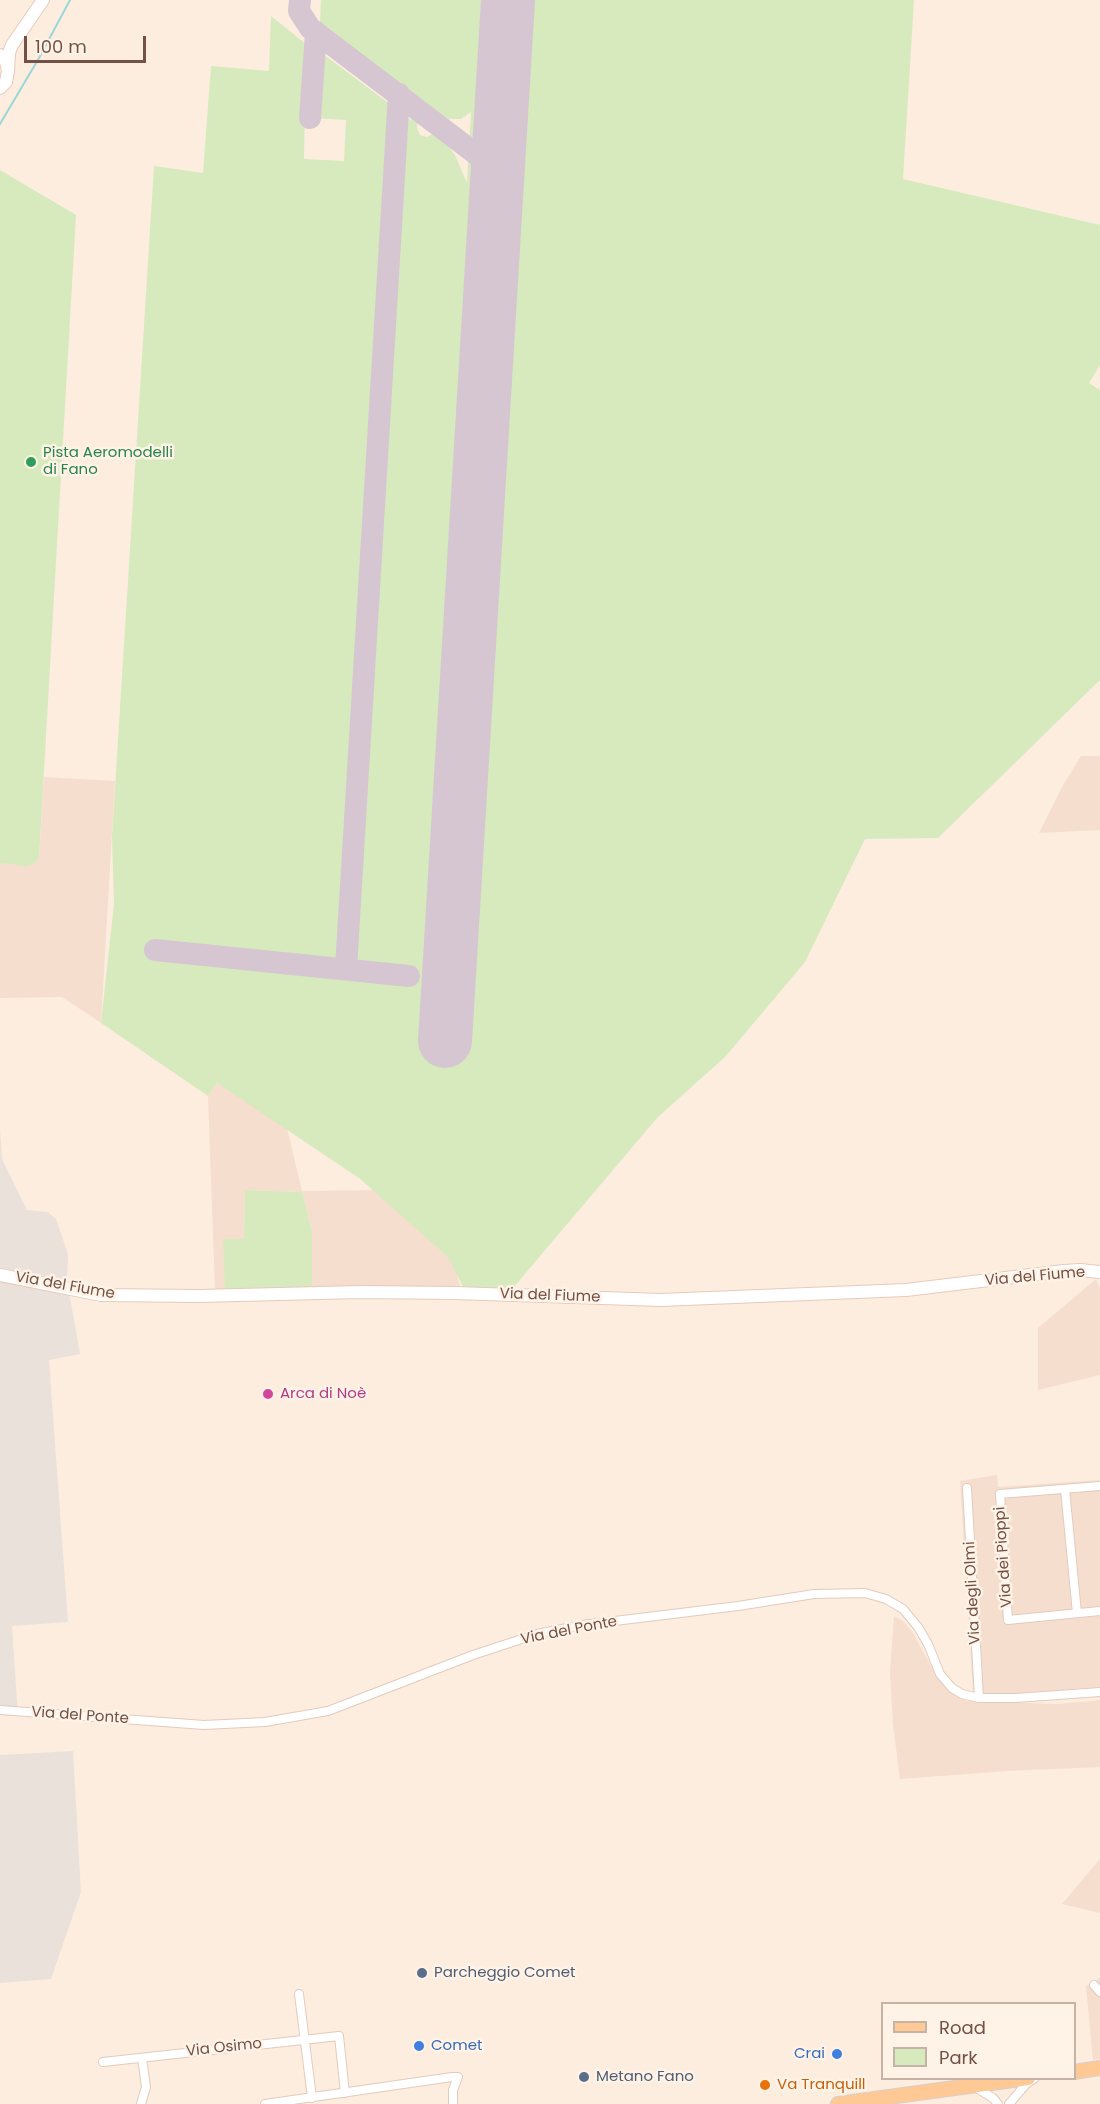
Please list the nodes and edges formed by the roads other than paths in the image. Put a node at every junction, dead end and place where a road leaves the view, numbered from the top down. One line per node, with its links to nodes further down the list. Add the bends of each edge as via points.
1 (43, 0): 2 (street)
2 (19, 33): 3 (street); 5 (street, via 9,53)
3 (0, 47)
4 (0, 55): 5 (street)
5 (8, 72): 6 (street)
6 (0, 88)
7 (1100, 1272): 8 (street, Via del Fiume, via 1058,1271 897,1291 661,1300 384,1292 101,1295)
8 (0, 1275)
9 (1100, 1486): 11 (street)
10 (967, 1488): 15 (street, Via degli Olmi)
11 (1065, 1489): 13 (street); 13 (street, Via dei Pioppi, via 1000,1494 1008,1620)
12 (1100, 1611): 13 (street)
13 (1077, 1614)
14 (1100, 1692): 15 (street, Via del Ponte)
15 (979, 1698): 16 (street, Via del Ponte, via 952,1688 940,1674 918,1626 903,1608 865,1593 814,1594 537,1634 328,1711 265,1722 204,1725)
16 (0, 1710)
17 (299, 1994): 18 (street)
18 (306, 2039): 19 (street, Via Osimo); 28 (street, Via Osimo, via 339,2036); 29 (street)
19 (142, 2058): 20 (street, Via Osimo); 30 (street, via 146,2087)
20 (103, 2062)
21 (1100, 2068): 22 (main road)
22 (1076, 2072)
23 (441, 2079): 27 (street); 27 (street, via 458,2077); 28 (street)
24 (1018, 2080): 26 (main road)
25 (1033, 2080): 35 (street)
26 (971, 2085): 33 (main road); 34 (street)
27 (453, 2090): 32 (street)
28 (345, 2093): 29 (street)
29 (312, 2098): 31 (street)
30 (141, 2104)
31 (265, 2104)
32 (453, 2104)
33 (838, 2104)
34 (998, 2104)
35 (1009, 2104)

